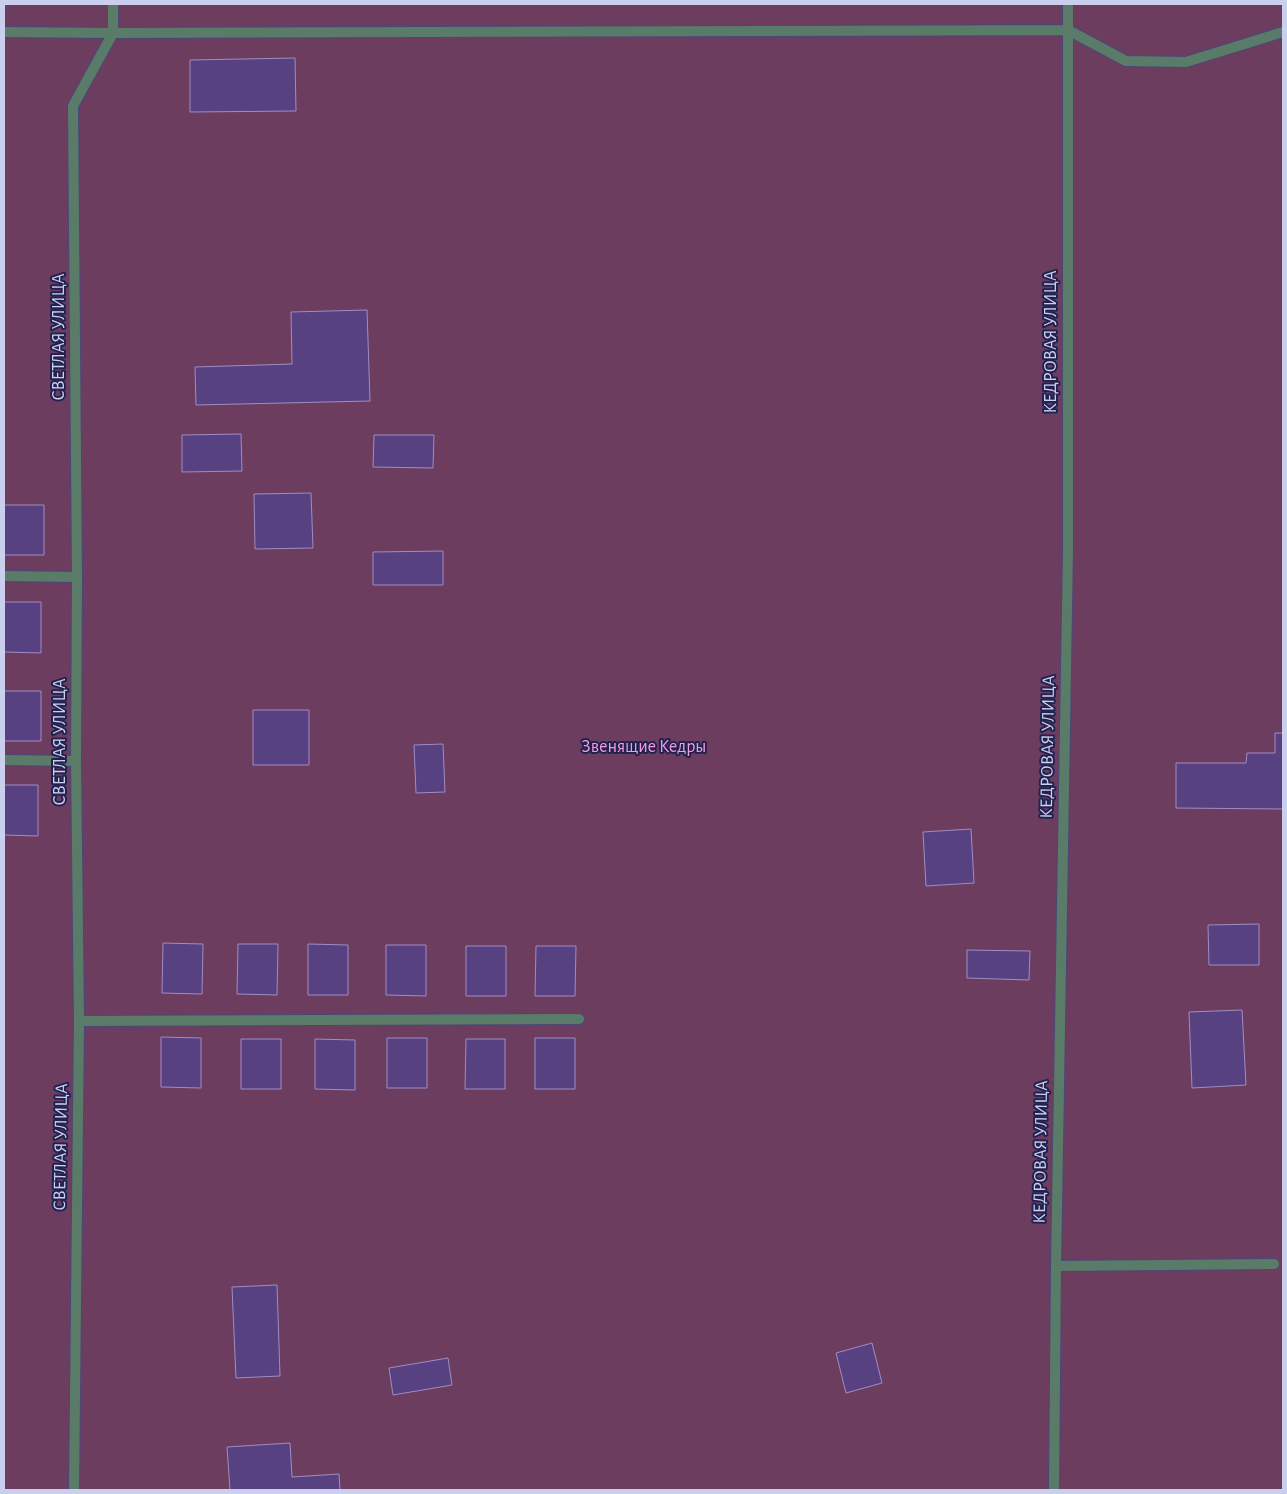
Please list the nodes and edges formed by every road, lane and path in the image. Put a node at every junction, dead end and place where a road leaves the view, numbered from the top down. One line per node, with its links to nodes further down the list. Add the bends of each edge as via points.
1 (113, 4): 6 (street, СВЕТЛАЯ УЛИЦА)
2 (1068, 4): 3 (street, КЕДРОВАЯ УЛИЦА)
3 (1068, 30): 5 (street, via 1126,61 1186,62); 6 (street); 14 (street, КЕДРОВАЯ УЛИЦА, via 1068,549)
4 (4, 32): 6 (street)
5 (1283, 32)
6 (113, 33): 8 (street, СВЕТЛАЯ УЛИЦА, via 74,106)
7 (4, 576): 8 (street)
8 (77, 577): 10 (street, СВЕТЛАЯ УЛИЦА)
9 (4, 760): 10 (street)
10 (76, 761): 12 (street, СВЕТЛАЯ УЛИЦА)
11 (579, 1019): 12 (street)
12 (79, 1021): 15 (street, СВЕТЛАЯ УЛИЦА)
13 (1274, 1264): 14 (street)
14 (1056, 1266): 16 (street, КЕДРОВАЯ УЛИЦА)
15 (74, 1490)
16 (1054, 1490)

